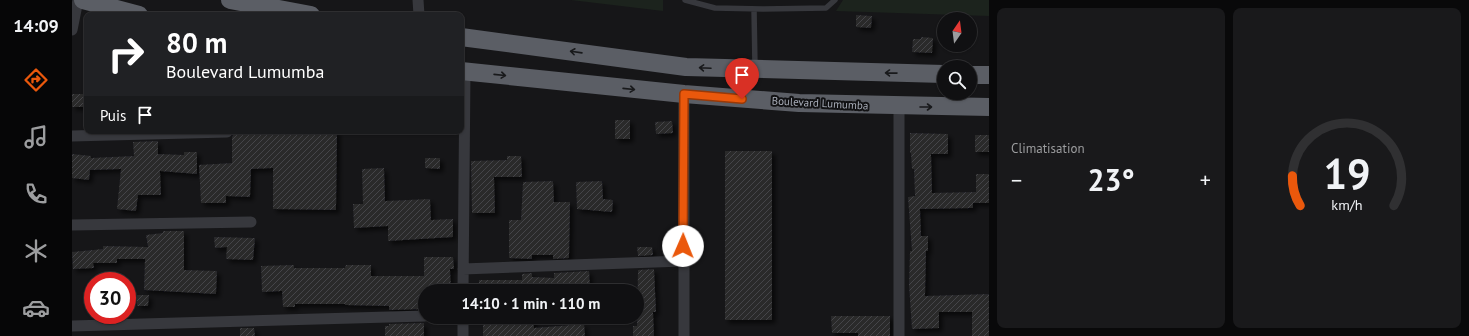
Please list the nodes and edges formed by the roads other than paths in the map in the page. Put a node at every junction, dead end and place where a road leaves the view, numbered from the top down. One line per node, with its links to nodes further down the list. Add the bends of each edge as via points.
1 (78, 0): 11 (street)
2 (83, 0): 8 (highway)
3 (230, 0): 9 (highway)
4 (418, 0): 10 (street)
5 (685, 0): 7 (lane, via 715,8)
6 (836, 0): 7 (lane, via 826,8)
7 (754, 9): 13 (lane)
8 (128, 12)
9 (295, 12)
10 (419, 12)
11 (72, 30)
12 (464, 37): 13 (highway, one-way to 12, via 686,67)
13 (755, 70): 15 (highway, one-way to 13)
14 (464, 71): 18 (highway, Boulevard Lumumba, one-way to 18)
15 (937, 74)
16 (977, 75): 17 (highway)
17 (989, 75)
18 (684, 94): 19 (highway, Boulevard Lumumba, via 799,103); 26 (street)
19 (899, 106): 20 (highway, Boulevard Lumumba, one-way to 20); 34 (street)
20 (989, 107)
21 (150, 134): 23 (street)
22 (463, 134): 27 (street)
23 (72, 136)
24 (251, 222): 25 (street)
25 (72, 225)
26 (683, 262): 27 (street); 33 (street)
27 (463, 269): 28 (street)
28 (463, 284)
29 (418, 316): 31 (street)
30 (463, 324): 32 (street)
31 (72, 326)
32 (464, 336)
33 (684, 336)
34 (899, 336)

